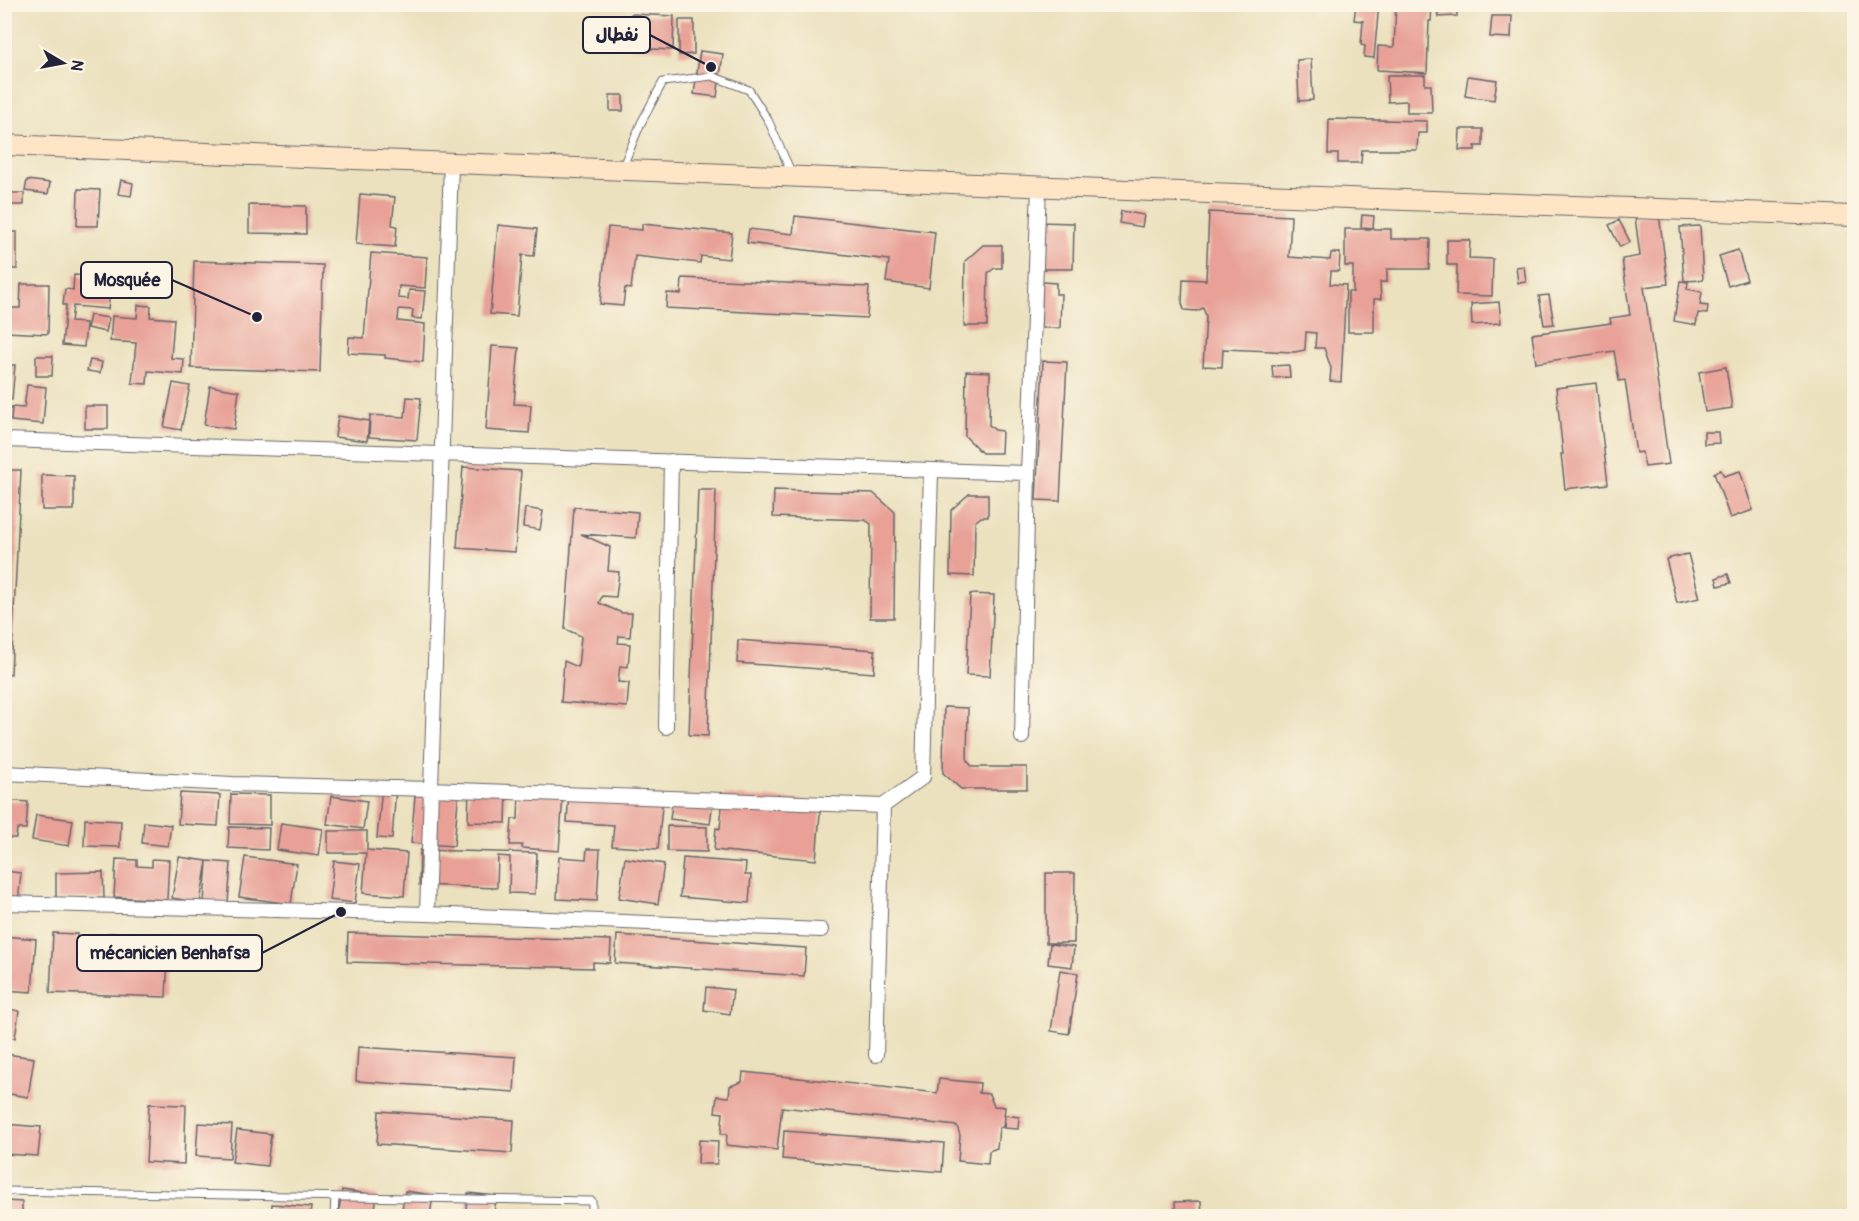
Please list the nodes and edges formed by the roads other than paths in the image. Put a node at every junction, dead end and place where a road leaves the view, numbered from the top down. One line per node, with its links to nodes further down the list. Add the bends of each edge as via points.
1 (4, 145): 2 (main road)
2 (451, 163): 3 (main road); 8 (street)
3 (622, 170): 4 (main road); 4 (lane, via 663,82 712,76 749,90 768,120)
4 (793, 177): 5 (main road)
5 (1039, 187): 6 (main road); 11 (street)
6 (1854, 216)
7 (4, 441): 8 (street)
8 (442, 453): 9 (street); 15 (street)
9 (671, 461): 10 (street); 12 (street)
10 (931, 470): 11 (street); 16 (street, via 923,777)
11 (1028, 473): 13 (street)
12 (666, 727)
13 (1022, 737)
14 (4, 773): 15 (street)
15 (431, 789): 16 (street); 18 (street)
16 (883, 806): 20 (street)
17 (4, 903): 18 (street)
18 (427, 914): 19 (street)
19 (821, 930)
20 (876, 1055)
21 (4, 1191): 22 (lane)
22 (335, 1197): 23 (lane); 24 (lane, via 592,1202)
23 (334, 1216)
24 (592, 1216)

